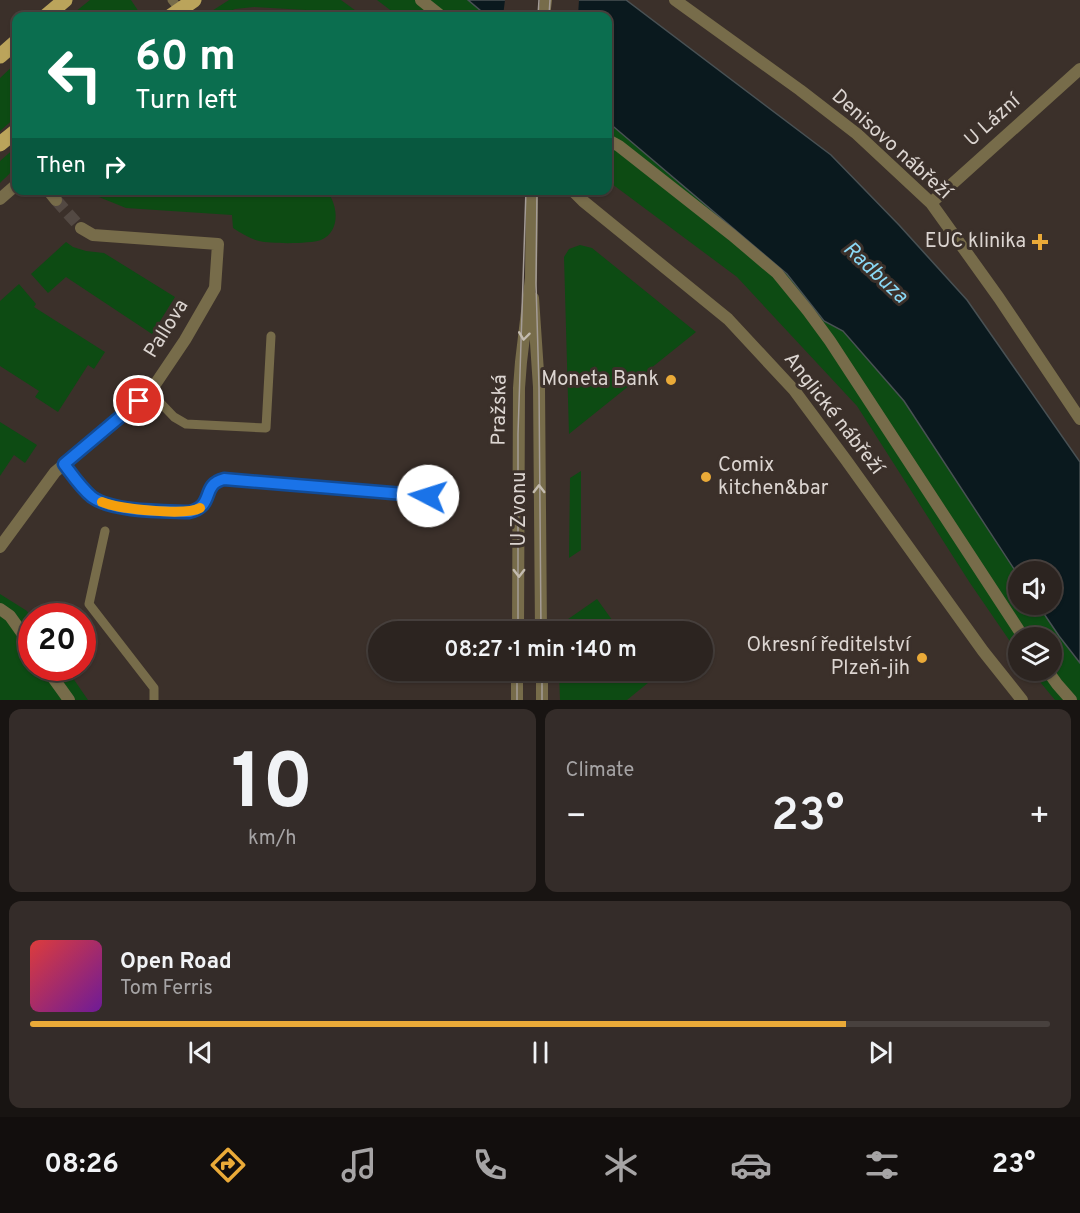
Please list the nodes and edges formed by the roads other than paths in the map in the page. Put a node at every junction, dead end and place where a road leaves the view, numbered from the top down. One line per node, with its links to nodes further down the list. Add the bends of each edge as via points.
1 (65, 0): 6 (main road)
2 (194, 0): 5 (main road)
3 (421, 0): 7 (street)
4 (675, 0): 18 (street, Denisovo nábřeží, via 857,134)
5 (176, 11)
6 (51, 12)
7 (436, 12)
8 (12, 46): 9 (main road)
9 (0, 56)
10 (1080, 69): 18 (street, U Lázní)
11 (12, 134): 13 (main road)
12 (612, 142): 32 (street, via 777,273 830,341)
13 (0, 144)
14 (12, 188): 17 (street)
15 (532, 195): 20 (street, Pražská)
16 (577, 195): 41 (street, Anglické nábřeží, via 728,319 794,390)
17 (0, 199)
18 (931, 203): 23 (street, Denisovo nábřeží)
19 (81, 228): 22 (street, Pallova, via 93,234 218,244 215,288)
20 (531, 278): 29 (street, Pražská, one-way to 29, via 519,388); 30 (street, U Zvonu, one-way to 20, via 539,372)
21 (271, 336): 22 (lane, via 266,428 186,424)
22 (150, 393): 24 (street, Pallova)
23 (1080, 419)
24 (64, 464): 25 (lane, via 94,498 129,508 198,510 213,484 224,479); 27 (street, Pallova)
25 (428, 496)
26 (105, 531): 38 (lane, via 89,604 154,688)
27 (0, 547)
28 (0, 609): 31 (street)
29 (518, 621)
30 (541, 621)
31 (18, 627)
32 (1017, 627)
33 (55, 681): 37 (street)
34 (517, 681): 39 (street)
35 (542, 681): 40 (street)
36 (1055, 681): 42 (street)
37 (69, 700)
38 (154, 700)
39 (516, 700)
40 (542, 700)
41 (1022, 700)
42 (1071, 700)

